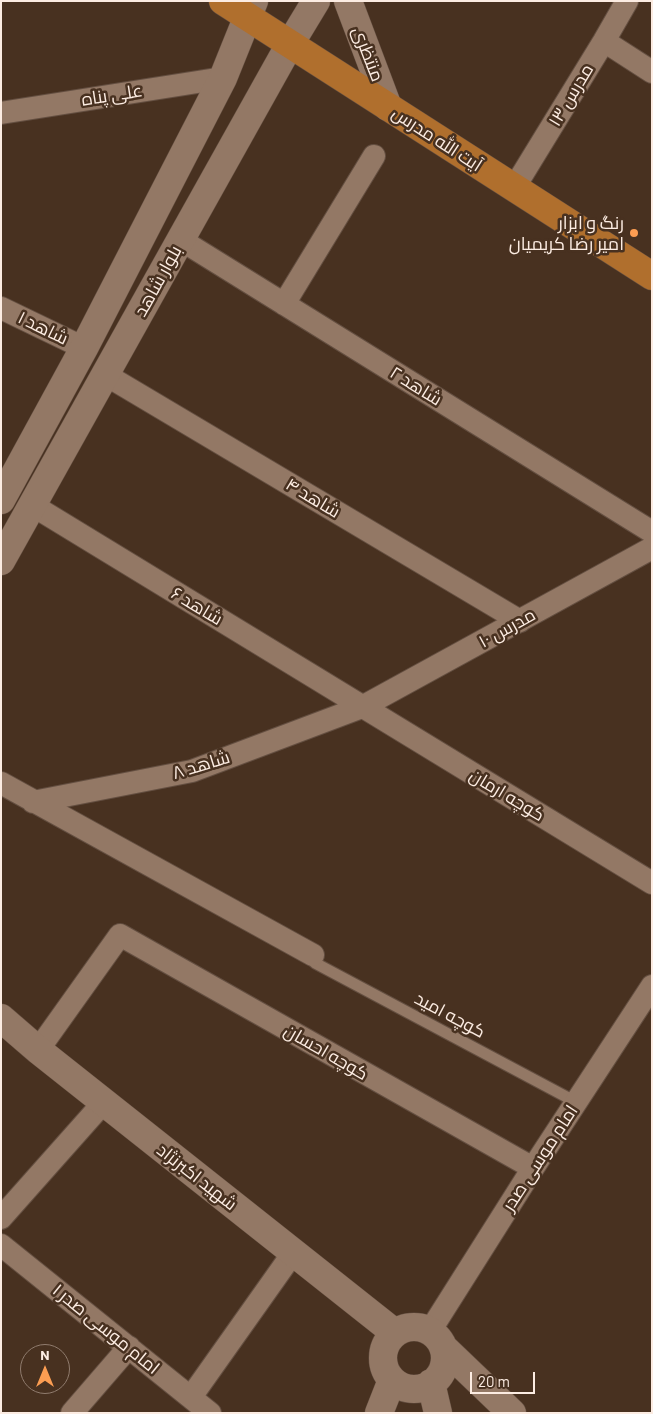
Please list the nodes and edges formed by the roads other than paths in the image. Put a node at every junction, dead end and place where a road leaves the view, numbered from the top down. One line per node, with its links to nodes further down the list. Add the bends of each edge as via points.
1 (223, 1): 5 (main road, آیت الله مدرس)
2 (316, 1): 7 (street, بلوار شاهد)
3 (348, 1): 10 (street, منتظری)
4 (626, 1): 6 (street, مدرس ۱۳)
5 (251, 9): 7 (main road, آیت الله مدرس); 9 (street, بلوار شاهد)
6 (604, 42): 8 (street); 13 (street, مدرس ۱۳)
7 (290, 44): 10 (main road, آیت الله مدرس); 14 (street, بلوار شاهد)
8 (652, 72)
9 (223, 78): 11 (street, علی پناه); 18 (street, بلوار شاهد)
10 (388, 107): 13 (main road, آیت الله مدرس)
11 (1, 113)
12 (374, 156): 16 (street)
13 (514, 188): 15 (main road, آیت الله مدرس)
14 (181, 240): 16 (street, شاهد ۲); 19 (street, بلوار شاهد)
15 (652, 276)
16 (284, 304): 22 (street, شاهد ۲)
17 (1, 308): 18 (street, شاهد ۱)
18 (84, 348): 20 (street, بلوار شاهد)
19 (106, 375): 21 (street, بلوار شاهد); 25 (street, شاهد ۴)
20 (1, 500)
21 (32, 505): 24 (street, بلوار شاهد); 26 (street, شاهد ۶)
22 (652, 532)
23 (652, 548): 25 (street, مدرس ۱۰)
24 (1, 561)
25 (520, 621): 26 (street, مدرس ۱۰)
26 (362, 707): 28 (street, شاهد ۸, via 192,771); 29 (street, کوچه ارمان)
27 (1, 784): 28 (street)
28 (33, 802): 30 (street)
29 (652, 883)
30 (313, 955): 35 (lane, کوچه امید, via 315,963)
31 (652, 986): 35 (street, امام موسی صدر)
32 (1, 1018): 33 (street, شهید اکبرنژاد)
33 (38, 1050): 34 (street, شهید اکبرنژاد); 36 (street, کوچه احسان, via 120,935)
34 (104, 1102): 37 (street); 39 (street, شهید اکبرنژاد)
35 (576, 1102): 36 (street, امام موسی صدر)
36 (532, 1168): 41 (street, امام موسی صدر)
37 (1, 1218)
38 (1, 1245): 42 (street, امام موسی صدر ۱)
39 (293, 1253): 40 (street, شهید اکبرنژاد); 45 (street)
40 (395, 1333): 41 (street, via 412,1327 421,1328); 43 (street, via 387,1341 383,1356 386,1372)
41 (436, 1339): 44 (street, via 445,1357 444,1367); 46 (street)
42 (129, 1347): 45 (street, امام موسی صدر ۱); 47 (street)
43 (392, 1380): 44 (street, via 411,1389); 49 (street)
44 (431, 1384): 50 (street)
45 (191, 1397): 48 (street, امام موسی صدر ۱)
46 (500, 1410)
47 (72, 1413)
48 (210, 1413)
49 (379, 1413)
50 (438, 1413)

